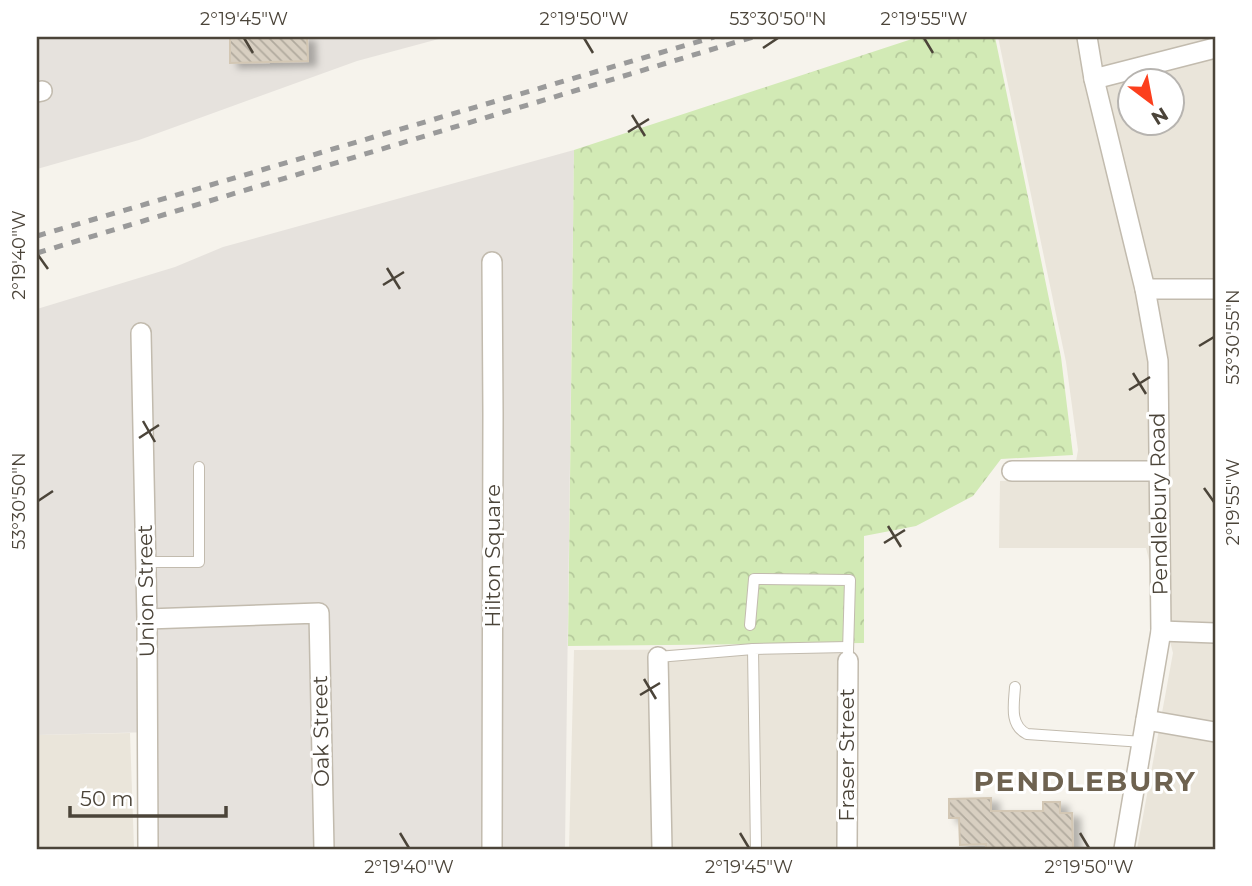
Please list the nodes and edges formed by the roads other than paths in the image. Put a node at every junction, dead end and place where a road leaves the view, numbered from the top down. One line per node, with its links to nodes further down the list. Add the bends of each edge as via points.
1 (1087, 37): 3 (street, Pendlebury Road)
2 (1215, 48): 3 (street)
3 (1094, 79): 5 (street, Pendlebury Road)
4 (492, 262): 25 (street, Hilton Square)
5 (1145, 289): 6 (street); 10 (street, Pendlebury Road, via 1158,361)
6 (1215, 289)
7 (141, 333): 11 (street, Union Street)
8 (200, 467): 11 (lane, via 199,562)
9 (1012, 471): 10 (street)
10 (1159, 471): 14 (street, Pendlebury Road)
11 (146, 562): 12 (street, Union Street)
12 (147, 619): 23 (street, Union Street); 24 (street, Oak Street, via 319,613)
13 (750, 625): 17 (lane, via 754,579 850,580)
14 (1161, 631): 15 (street); 20 (street, Pendlebury Road)
15 (1215, 633)
16 (753, 649): 17 (lane); 18 (lane); 27 (lane)
17 (848, 654): 28 (street, Fraser Street)
18 (658, 657): 26 (street)
19 (1015, 687): 22 (lane, via 1014,717 1019,730 1027,734)
20 (1146, 720): 21 (street); 22 (street, Pendlebury Road)
21 (1215, 732)
22 (1143, 742): 29 (street, Pendlebury Road)
23 (148, 849)
24 (324, 849)
25 (492, 849)
26 (662, 849)
27 (756, 849)
28 (847, 849)
29 (1124, 849)

